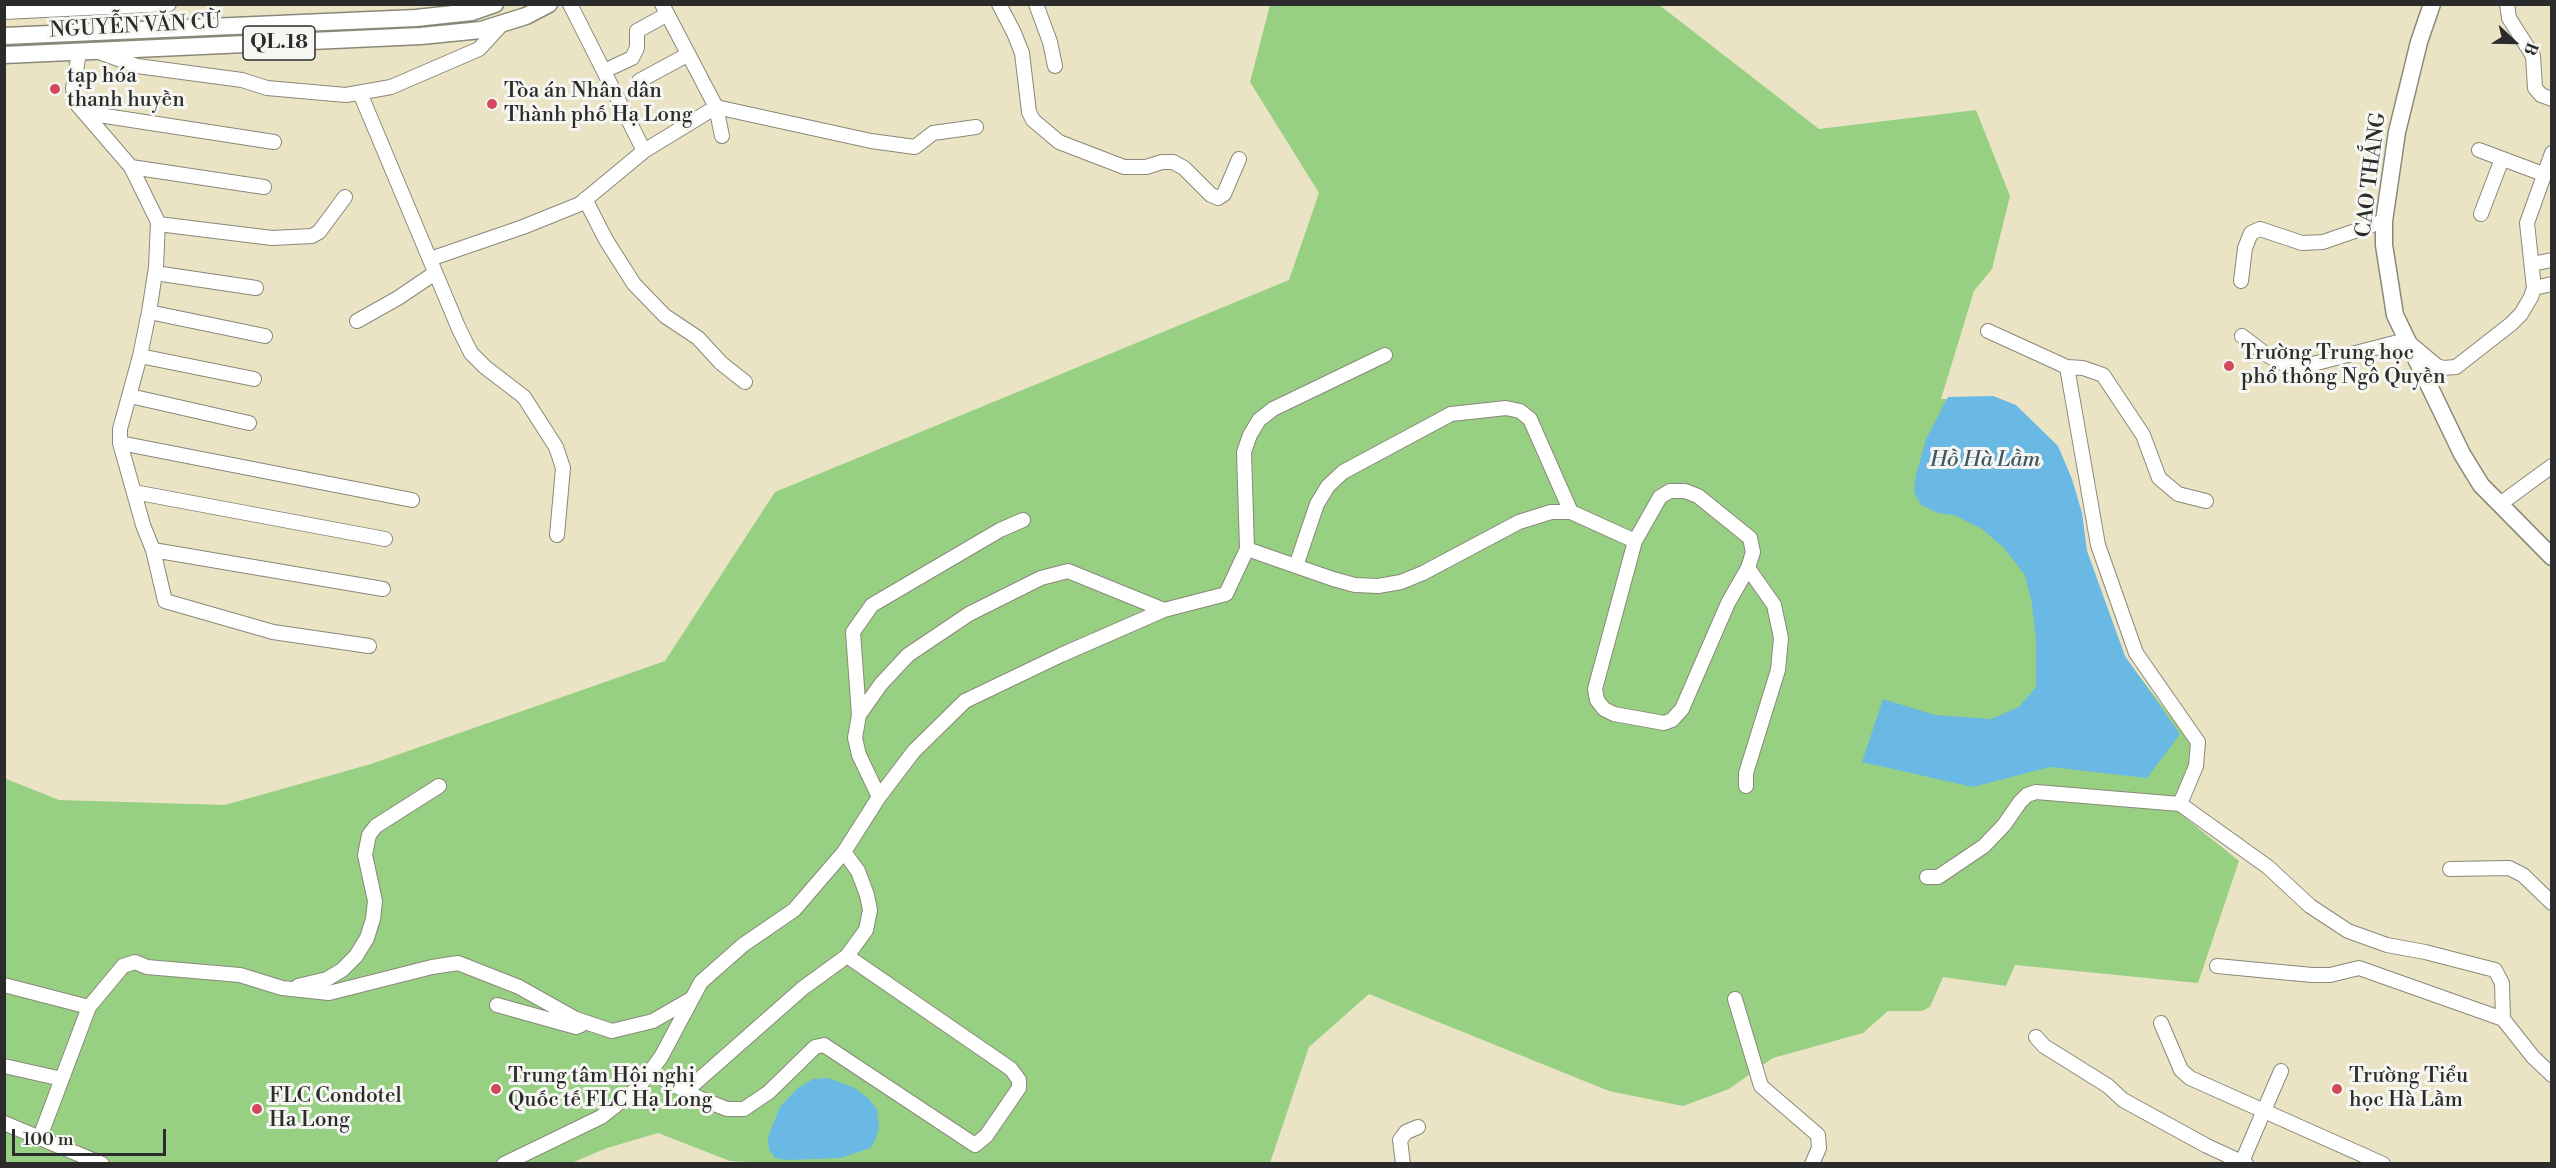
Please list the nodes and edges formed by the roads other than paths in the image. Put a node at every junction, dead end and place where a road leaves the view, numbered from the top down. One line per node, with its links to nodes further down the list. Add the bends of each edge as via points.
1 (169, 4): 9 (street, NGUYỄN VĂN CỪ)
2 (495, 4): 13 (main road, NGUYỄN VĂN CỪ / QL.18, via 472,12 416,18)
3 (549, 4): 12 (main road, NGUYỄN VĂN CỪ / QL.18)
4 (570, 4): 19 (street)
5 (999, 4): 31 (street, via 1022,53 1029,112 1059,142 1124,167 1173,162 1218,198 1224,194)
6 (1036, 4): 18 (street)
7 (2432, 4): 39 (main road, CAO THẮNG, via 2397,132)
8 (2507, 4): 22 (street, via 2509,18 2533,56 2535,88)
9 (97, 6): 10 (street, NGUYỄN VĂN CỪ)
10 (8, 9)
11 (664, 10): 17 (street); 19 (street, via 637,31 637,48 632,57)
12 (503, 23): 14 (main road, NGUYỄN VĂN CỪ / QL.18, via 481,30 421,36); 21 (street, via 479,49 391,87)
13 (4, 36)
14 (97, 52): 15 (main road, NGUYỄN VĂN CỪ / QL.18); 21 (street, via 137,66 242,80 267,88)
15 (79, 53): 16 (main road, NGUYỄN VĂN CỪ / QL.18); 24 (street, via 73,88 75,102)
16 (4, 55)
17 (687, 55): 20 (street); 23 (street)
18 (1055, 66)
19 (604, 71): 29 (street)
20 (639, 81)
21 (360, 93): 41 (street)
22 (2552, 99)
23 (716, 107): 25 (street, via 915,147 933,133); 26 (street); 29 (street)
24 (86, 113): 27 (street); 33 (street)
25 (976, 127)
26 (722, 136)
27 (274, 142)
28 (2479, 150): 32 (street)
29 (644, 151): 37 (street)
30 (2552, 153): 34 (street)
31 (1239, 159)
32 (2502, 159): 34 (street); 38 (street)
33 (130, 167): 35 (street); 40 (street)
34 (2543, 174): 43 (street, via 2527,223)
35 (264, 187)
36 (345, 197): 40 (street, via 312,236 272,238)
37 (585, 199): 41 (street, via 523,227); 60 (street, via 634,284 665,316 698,338)
38 (2481, 214)
39 (2385, 221): 46 (street, via 2323,242 2302,243 2260,229 2251,233 2245,248); 55 (main road, CAO THẮNG, via 2384,245 2395,315)
40 (158, 224): 44 (street)
41 (430, 259): 45 (street)
42 (2552, 260): 43 (street)
43 (2532, 264): 49 (street)
44 (155, 273): 48 (street); 50 (street)
45 (435, 273): 51 (street); 71 (street, via 471,353 524,398 556,447 563,468)
46 (2241, 281)
47 (2552, 284): 49 (street)
48 (256, 288)
49 (2534, 288): 55 (street, via 2521,314 2456,368 2437,366)
50 (149, 312): 53 (street); 57 (street)
51 (357, 321)
52 (1988, 331): 58 (street)
53 (265, 336)
54 (2242, 336): 55 (street, via 2284,364 2301,367)
55 (2406, 340): 68 (main road, CAO THẮNG, via 2462,454 2481,485)
56 (1385, 355): 74 (street, via 1258,420 1244,452)
57 (140, 356): 59 (street); 61 (street)
58 (2067, 367): 67 (street, via 2103,375 2143,435 2159,478 2178,494); 86 (street, via 2098,545 2136,653 2198,742 2196,766)
59 (254, 379)
60 (745, 382)
61 (130, 396): 62 (street); 63 (street, via 122,416)
62 (249, 423)
63 (120, 443): 65 (street); 66 (street)
64 (2552, 466): 68 (street)
65 (134, 492): 72 (street); 75 (street)
66 (412, 500)
67 (2206, 501)
68 (2499, 504): 76 (main road, CAO THẮNG)
69 (1571, 512): 73 (street); 77 (street, via 1527,518 1401,582 1354,585); 77 (street, via 1530,419 1520,411 1506,408 1451,414 1343,472 1317,504)
70 (1023, 520): 82 (street, via 872,605 853,632)
71 (557, 535)
72 (385, 539)
73 (1635, 541): 78 (street, via 1660,497 1670,491 1684,491 1698,496 1750,538 1753,552); 78 (street, via 1595,689 1597,700 1614,714 1664,723 1678,716 1728,603)
74 (1247, 549): 77 (street); 80 (street, via 1226,594)
75 (153, 550): 79 (street); 81 (street, via 165,602 273,632)
76 (2552, 557)
77 (1296, 566)
78 (1748, 568): 84 (street, via 1774,605 1781,638 1778,670 1746,773)
79 (383, 589)
80 (1164, 610): 82 (street, via 1068,572 1041,578 969,614 908,655); 85 (street, via 965,701 914,751)
81 (369, 645)
82 (859, 715): 85 (street, via 855,738 859,755)
83 (439, 786): 94 (street, via 376,826 369,835 365,855 375,901 367,938 356,956 327,979)
84 (1746, 786)
85 (879, 797): 87 (street)
86 (2180, 804): 89 (street, via 2037,792 2020,802 1984,846 1938,877); 99 (street, via 2268,867 2310,906 2349,931 2387,945 2495,970 2502,983)
87 (844, 852): 91 (street, via 858,871 870,910 866,930); 95 (street, via 794,910 743,945 701,982)
88 (2450, 869): 90 (street, via 2509,868)
89 (1927, 877)
90 (2552, 903)
91 (847, 956): 108 (street, via 803,988); 108 (street, via 1011,1069 1019,1080 1019,1088 986,1136 975,1145 824,1045 815,1047 769,1092 744,1109 727,1109)
92 (2217, 966): 99 (street, via 2312,975 2359,968)
93 (4, 986): 98 (street)
94 (282, 988): 98 (street, via 240,975 147,967 135,962 123,966); 100 (street, via 329,993 458,963 519,987)
95 (693, 998): 100 (street, via 653,1021 612,1031); 105 (street)
96 (1735, 999): 118 (street, via 1761,1086 1818,1135 1819,1148)
97 (496, 1005): 100 (street, via 576,1027)
98 (89, 1007): 107 (street)
99 (2503, 1019): 106 (street)
100 (590, 1023)
101 (2161, 1023): 109 (street, via 2185,1075)
102 (2036, 1037): 114 (street, via 2123,1100)
103 (4, 1066): 107 (street)
104 (2281, 1071): 109 (street)
105 (650, 1072): 108 (street); 116 (street, via 638,1088 601,1117)
106 (2552, 1075)
107 (62, 1079): 112 (street)
108 (686, 1091)
109 (2265, 1110): 113 (street); 114 (street)
110 (4, 1123): 112 (street)
111 (1418, 1127): 117 (street, via 1400,1140)
112 (40, 1137): 115 (street)
113 (2367, 1160): 119 (street)
114 (2243, 1163)
115 (102, 1164)
116 (504, 1164)
117 (1402, 1164)
118 (1812, 1164)
119 (2383, 1164)

